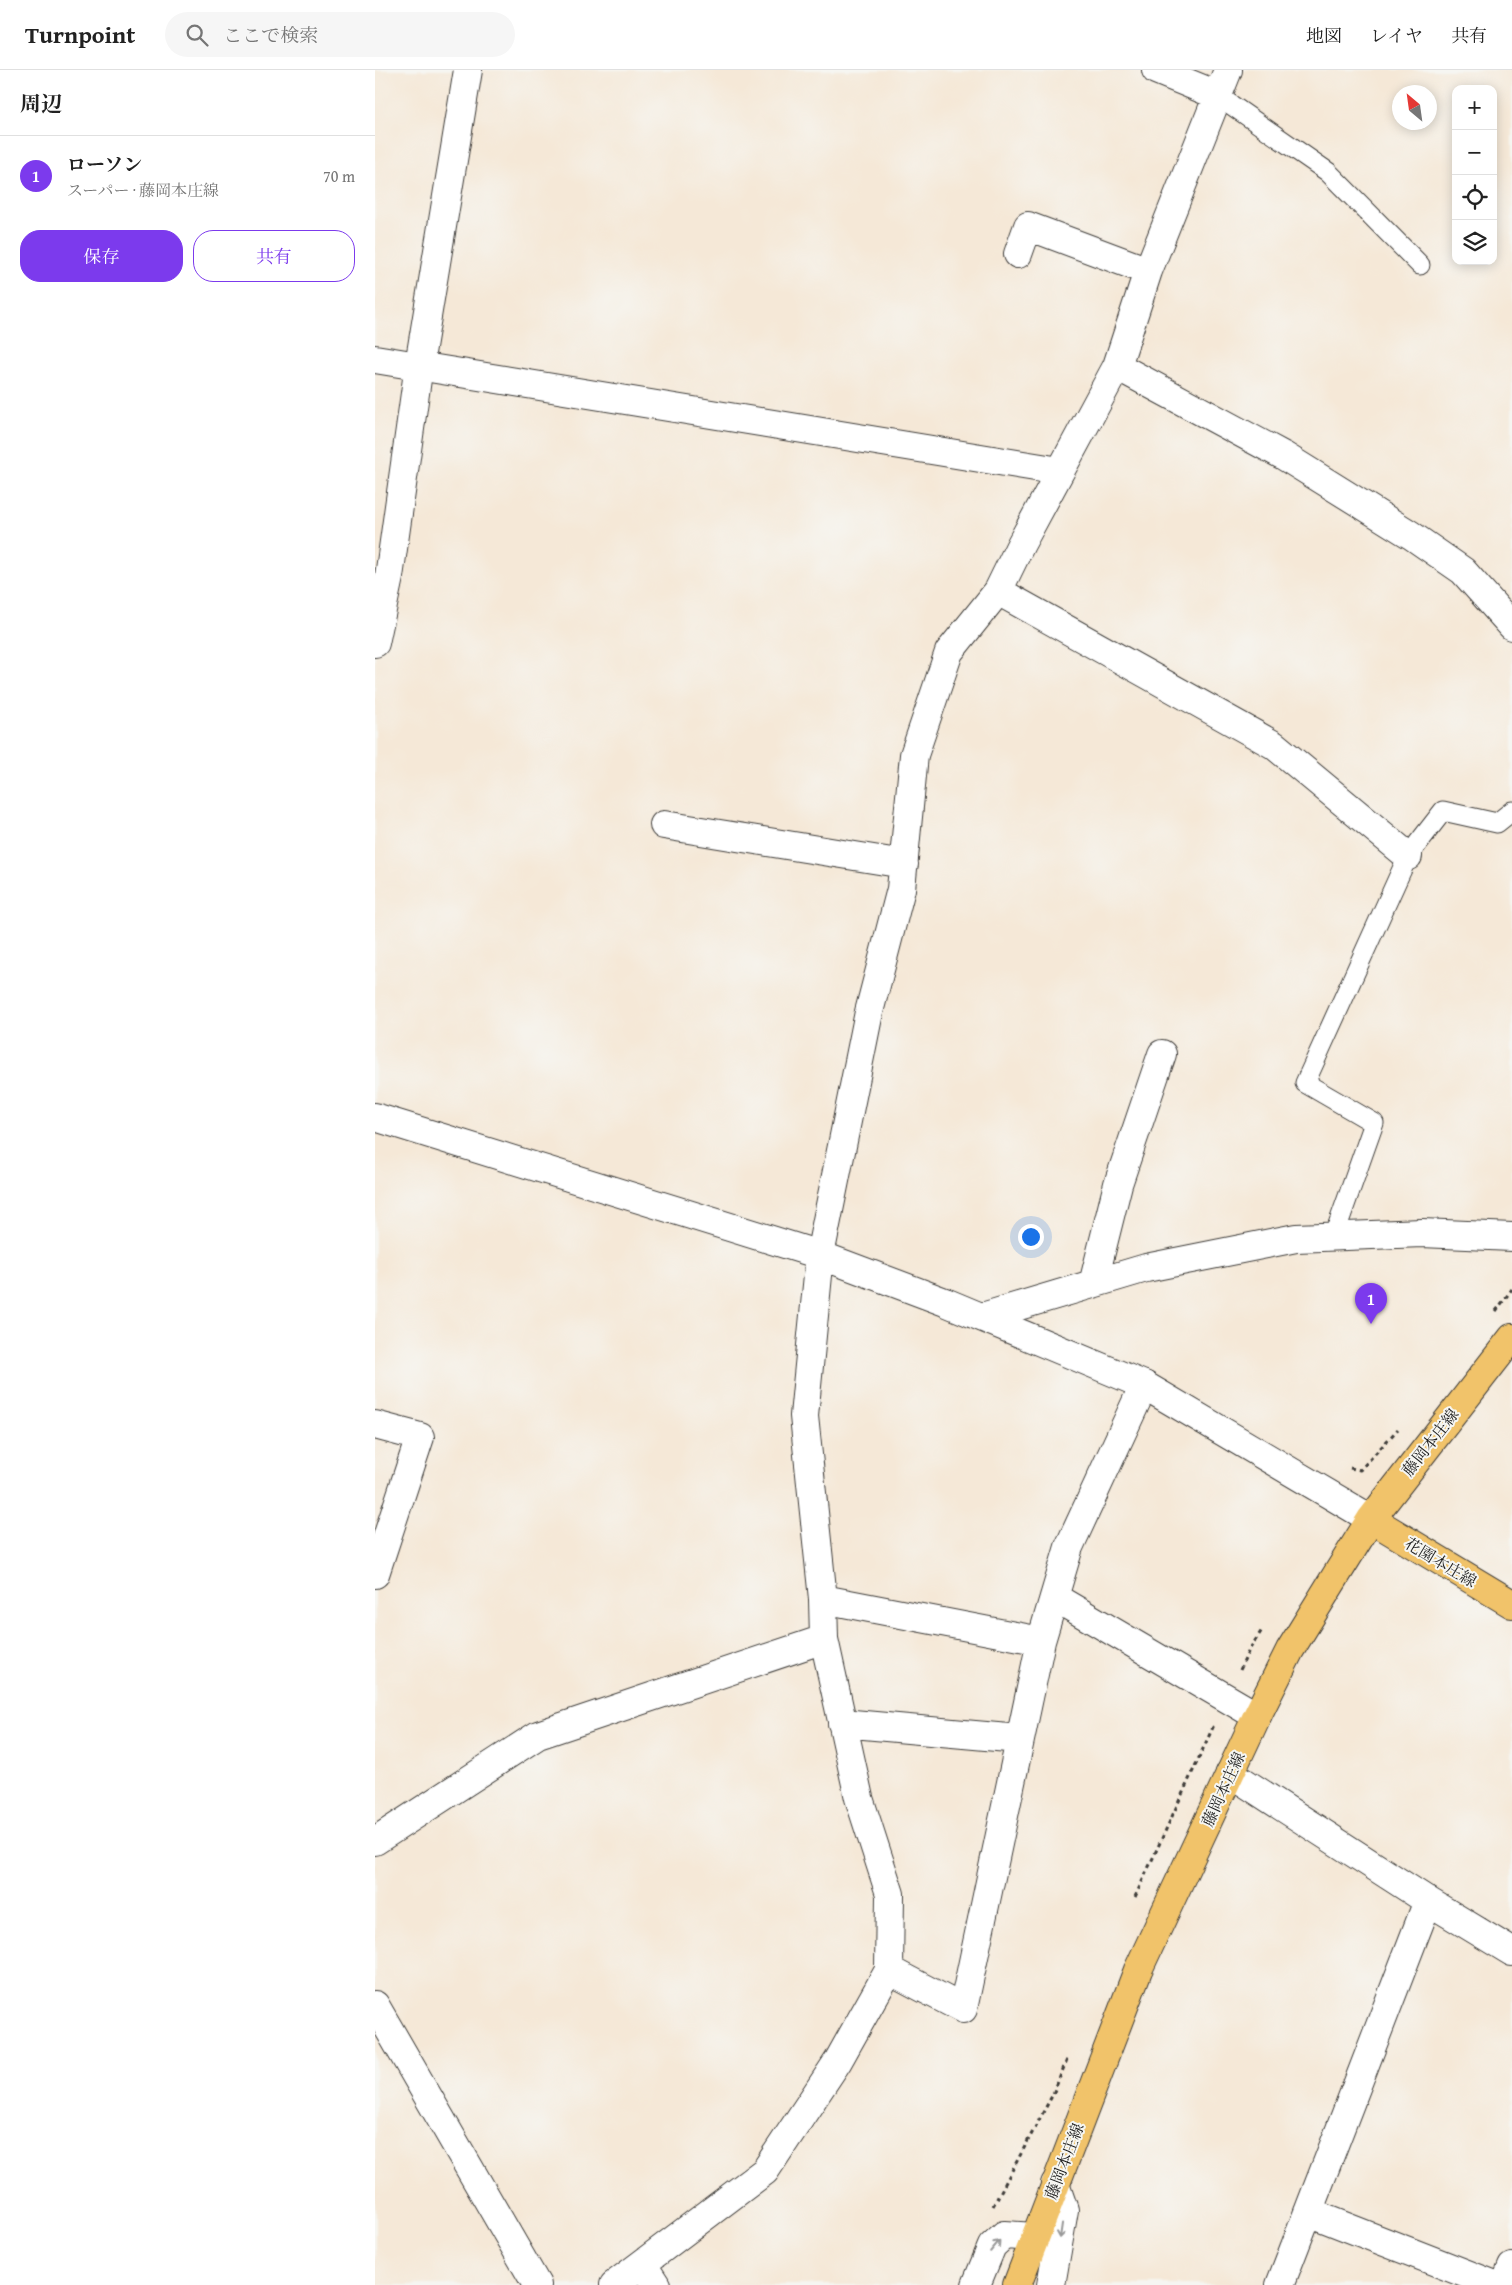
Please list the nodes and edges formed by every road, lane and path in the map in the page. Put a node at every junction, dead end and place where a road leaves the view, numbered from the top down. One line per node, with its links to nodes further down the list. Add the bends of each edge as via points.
1 (468, 70): 9 (street)
2 (1156, 70): 4 (street)
3 (1229, 70): 4 (street)
4 (1217, 95): 6 (lane, via 1328,172); 7 (street)
5 (1018, 254): 7 (street, via 1028,226)
6 (1420, 265)
7 (1148, 271): 10 (street)
8 (375, 359): 9 (street)
9 (419, 366): 11 (street); 12 (street)
10 (1117, 366): 11 (street); 14 (street, via 1284,456 1411,535 1463,571)
11 (1060, 471): 13 (street)
12 (382, 576): 15 (street)
13 (999, 591): 18 (street, via 1274,745); 19 (street, via 949,652 914,755)
14 (1512, 626)
15 (375, 643)
16 (1512, 811): 18 (lane, via 1497,823 1443,811)
17 (664, 825): 19 (street)
18 (1408, 856): 22 (lane, via 1305,1083 1373,1122)
19 (904, 864): 24 (street, via 901,889 869,1012)
20 (1161, 1054): 25 (street, via 1118,1184)
21 (375, 1118): 24 (street)
22 (1334, 1236): 23 (street, via 1422,1233); 25 (street, via 1296,1238 1146,1268)
23 (1512, 1237)
24 (820, 1255): 26 (street); 33 (street, via 804,1416)
25 (1093, 1284): 26 (street)
26 (982, 1317): 28 (street)
27 (1512, 1338): 30 (main road, 藤岡本庄線)
28 (1144, 1385): 30 (street); 32 (street, via 1069,1548)
29 (375, 1425): 31 (street, via 420,1437)
30 (1371, 1519): 34 (main road, 花園本庄線); 37 (main road, 藤岡本庄線, via 1290,1650)
31 (375, 1574)
32 (1054, 1597): 36 (street); 37 (street)
33 (823, 1599): 35 (street); 36 (street)
34 (1512, 1604)
35 (824, 1639): 38 (street); 41 (street, via 538,1735)
36 (1041, 1641): 39 (street)
37 (1257, 1716): 40 (main road, 藤岡本庄線)
38 (842, 1723): 39 (street); 44 (street, via 859,1798 890,1894)
39 (1019, 1738): 44 (street, via 963,2010)
40 (1230, 1773): 42 (street); 46 (main road, 藤岡本庄線, via 1138,1970)
41 (375, 1841)
42 (1428, 1901): 43 (street); 47 (street)
43 (1512, 1952)
44 (889, 1970): 50 (street, via 838,2062 765,2171)
45 (375, 2006): 51 (street)
46 (1055, 2184): 48 (main road, 藤岡本庄線); 55 (street, one-way to 55, via 1064,2210)
47 (1308, 2212): 56 (street); 57 (street)
48 (1034, 2237): 53 (street, one-way to 48, via 992,2246 1004,2236); 54 (main road, 藤岡本庄線)
49 (1512, 2267): 58 (street)
50 (650, 2275): 52 (street)
51 (537, 2285)
52 (614, 2285)
53 (976, 2285)
54 (1017, 2285)
55 (1051, 2285)
56 (1280, 2285)
57 (1495, 2285)
58 (1505, 2285)

